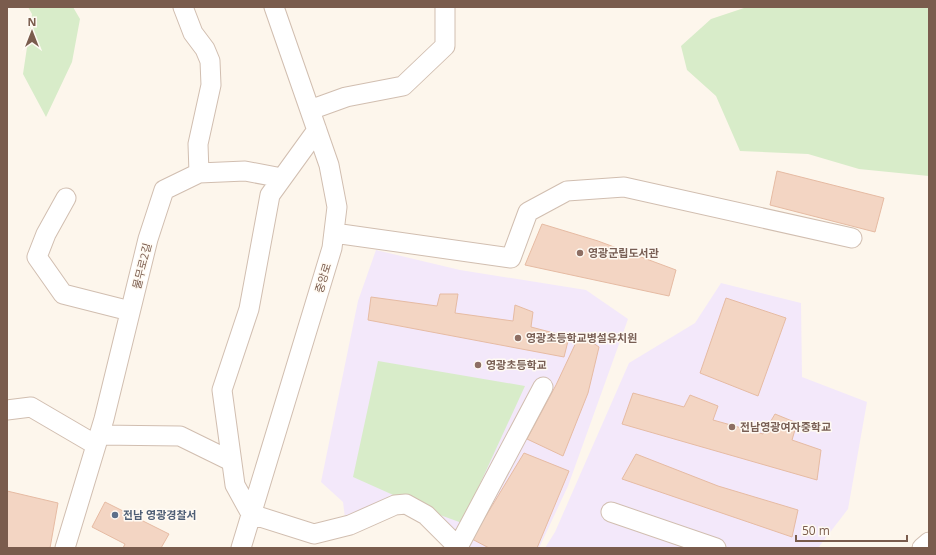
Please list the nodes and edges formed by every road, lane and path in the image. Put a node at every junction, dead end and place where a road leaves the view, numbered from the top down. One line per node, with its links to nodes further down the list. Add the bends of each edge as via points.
1 (183, 7): 6 (street, via 193,34 205,49 210,61 211,85 198,144)
2 (274, 7): 4 (street, 중앙로)
3 (445, 7): 4 (street, via 445,46 403,86 346,97)
4 (310, 110): 5 (street, 중앙로)
5 (317, 130): 7 (street); 9 (street, 중앙로, via 329,165 337,207)
6 (199, 173): 7 (street, via 244,172); 11 (street, 물무로2길, via 164,190 148,239)
7 (282, 178): 15 (street, via 270,195 249,309 222,390)
8 (66, 198): 11 (street, via 46,234 37,257 63,294)
9 (334, 233): 10 (street, via 511,258 528,212 567,191 624,187); 17 (street, 중앙로, via 332,248)
10 (852, 238)
11 (130, 311): 14 (street, 물무로2길)
12 (542, 387): 21 (street)
13 (7, 410): 14 (street, via 31,407)
14 (97, 440): 15 (street, via 180,436); 19 (street, 물무로2길)
15 (231, 461): 17 (street, via 235,485)
16 (611, 512): 22 (street)
17 (251, 514): 20 (street, 중앙로); 21 (street, via 314,534 350,524 395,505 406,504 426,515)
18 (929, 542): 23 (street)
19 (65, 548)
20 (241, 548)
21 (458, 548)
22 (716, 548)
23 (922, 548)

